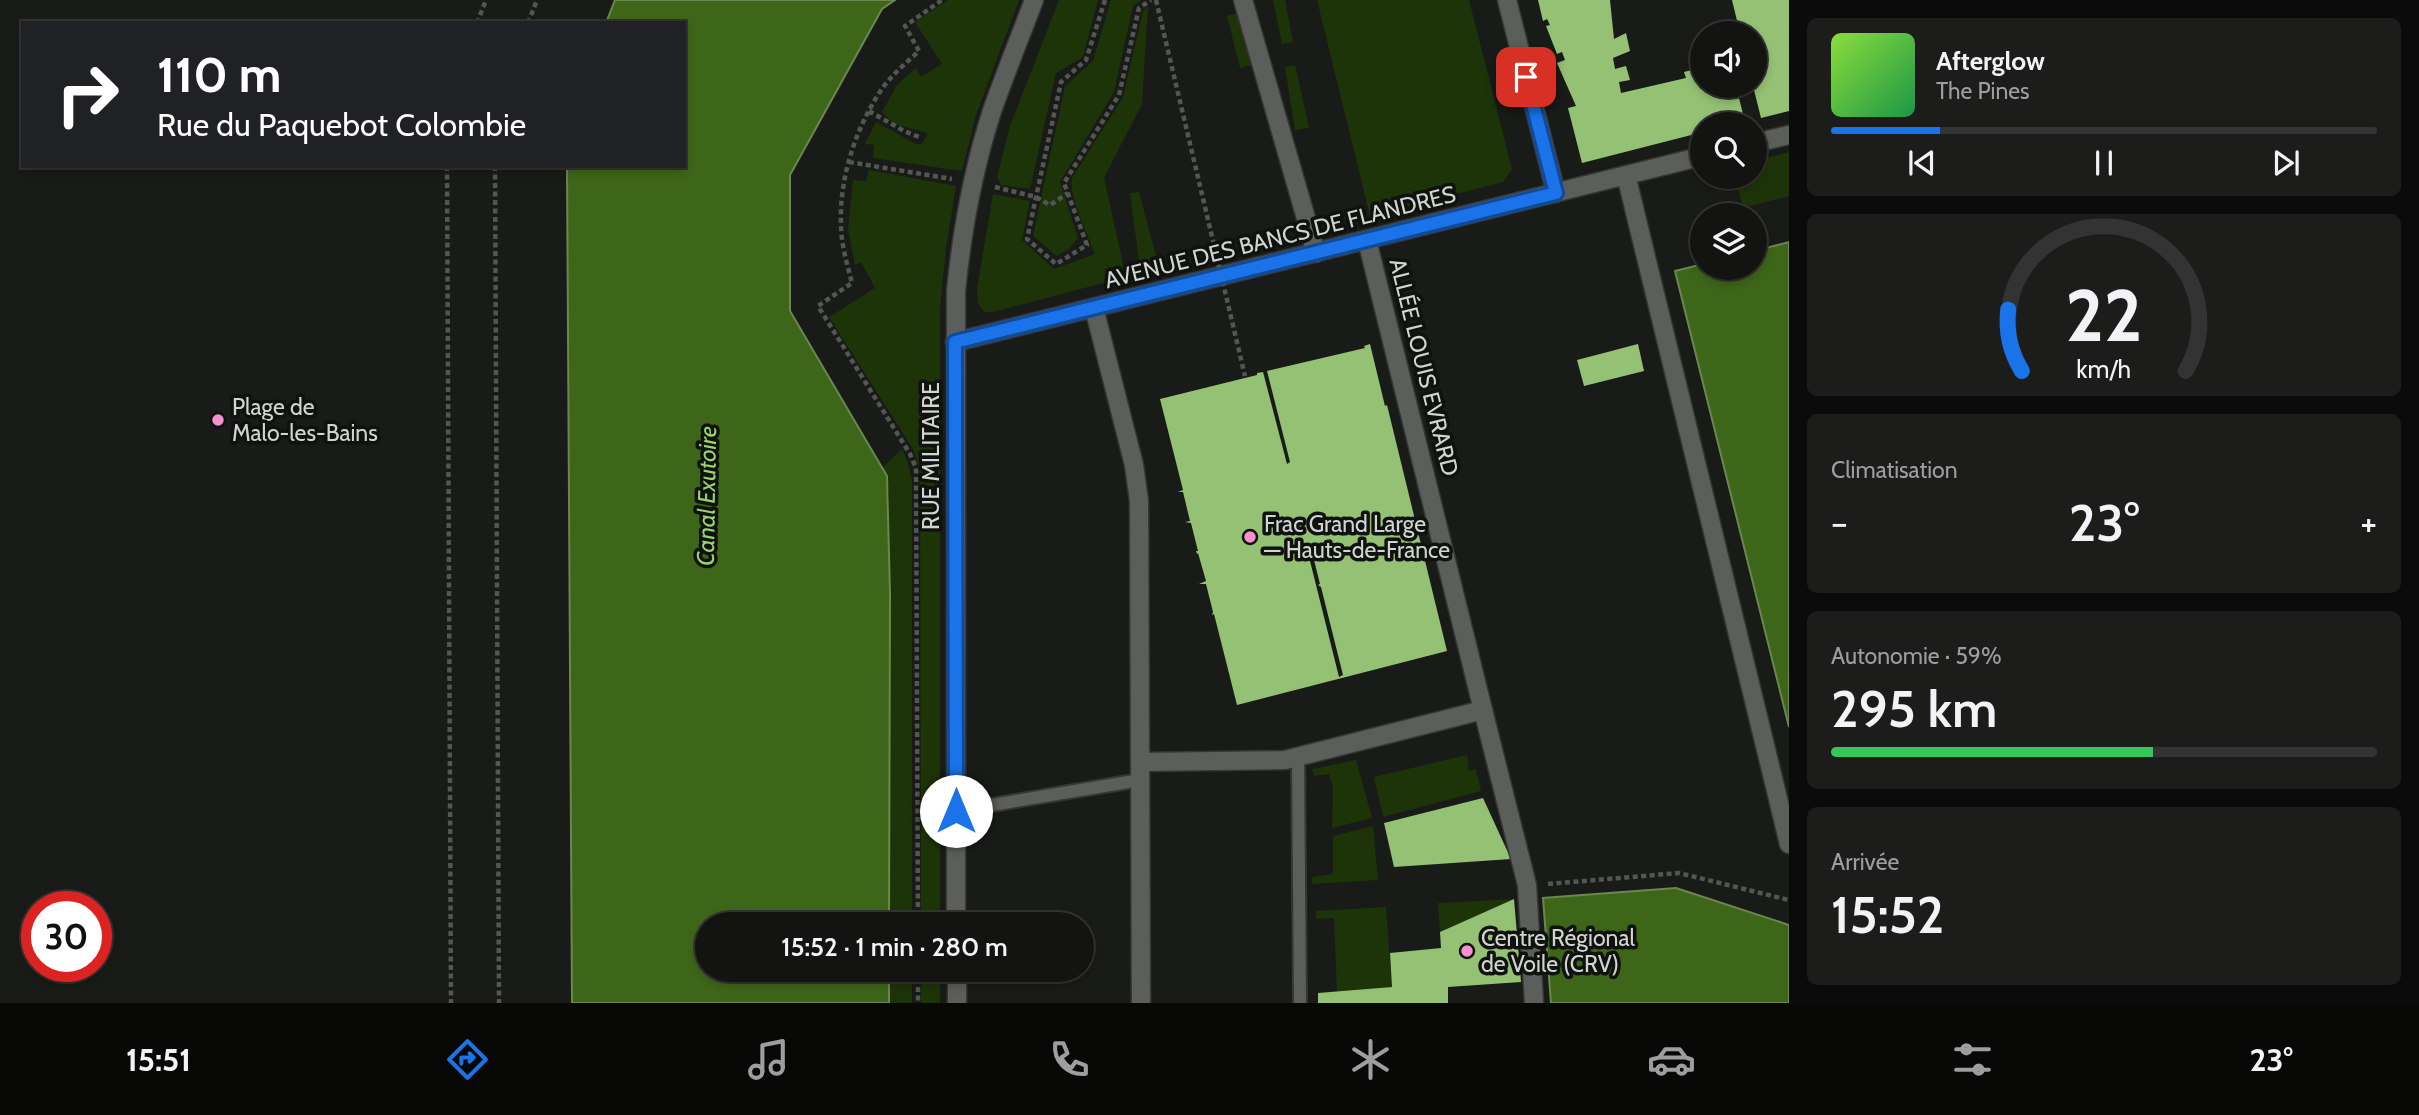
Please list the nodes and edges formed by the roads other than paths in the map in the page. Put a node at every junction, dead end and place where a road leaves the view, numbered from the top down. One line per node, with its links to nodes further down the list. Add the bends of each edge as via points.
1 (1034, 0): 12 (street, RUE MILITAIRE, via 992,111 973,183 957,278)
2 (1243, 0): 10 (street)
3 (1507, 0): 8 (street)
4 (1789, 135): 5 (street)
5 (1767, 140)
6 (1690, 159): 7 (street, AVENUE DES BANCS DE FLANDRES)
7 (1626, 175): 8 (street, AVENUE DES BANCS DE FLANDRES); 17 (street)
8 (1556, 193): 9 (street, AVENUE DES BANCS DE FLANDRES)
9 (1367, 240): 10 (street, AVENUE DES BANCS DE FLANDRES); 13 (street, ALLÉE LOUIS EVRARD)
10 (1316, 253): 11 (street, AVENUE DES BANCS DE FLANDRES)
11 (1094, 308): 12 (street); 15 (street, AVENUE DES BANCS DE FLANDRES, via 1137,482)
12 (955, 342): 16 (street, RUE MILITAIRE)
13 (1483, 710): 14 (street); 23 (street, ALLÉE LOUIS EVRARD, via 1527,885)
14 (1298, 757): 15 (street); 22 (lane)
15 (1140, 771): 16 (lane); 21 (street, AVENUE DES BANCS DE FLANDRES)
16 (956, 811): 18 (street, RUE MILITAIRE)
17 (1789, 844)
18 (957, 912)
19 (957, 982): 20 (street)
20 (957, 1003)
21 (1141, 1003)
22 (1300, 1003)
23 (1534, 1003)

